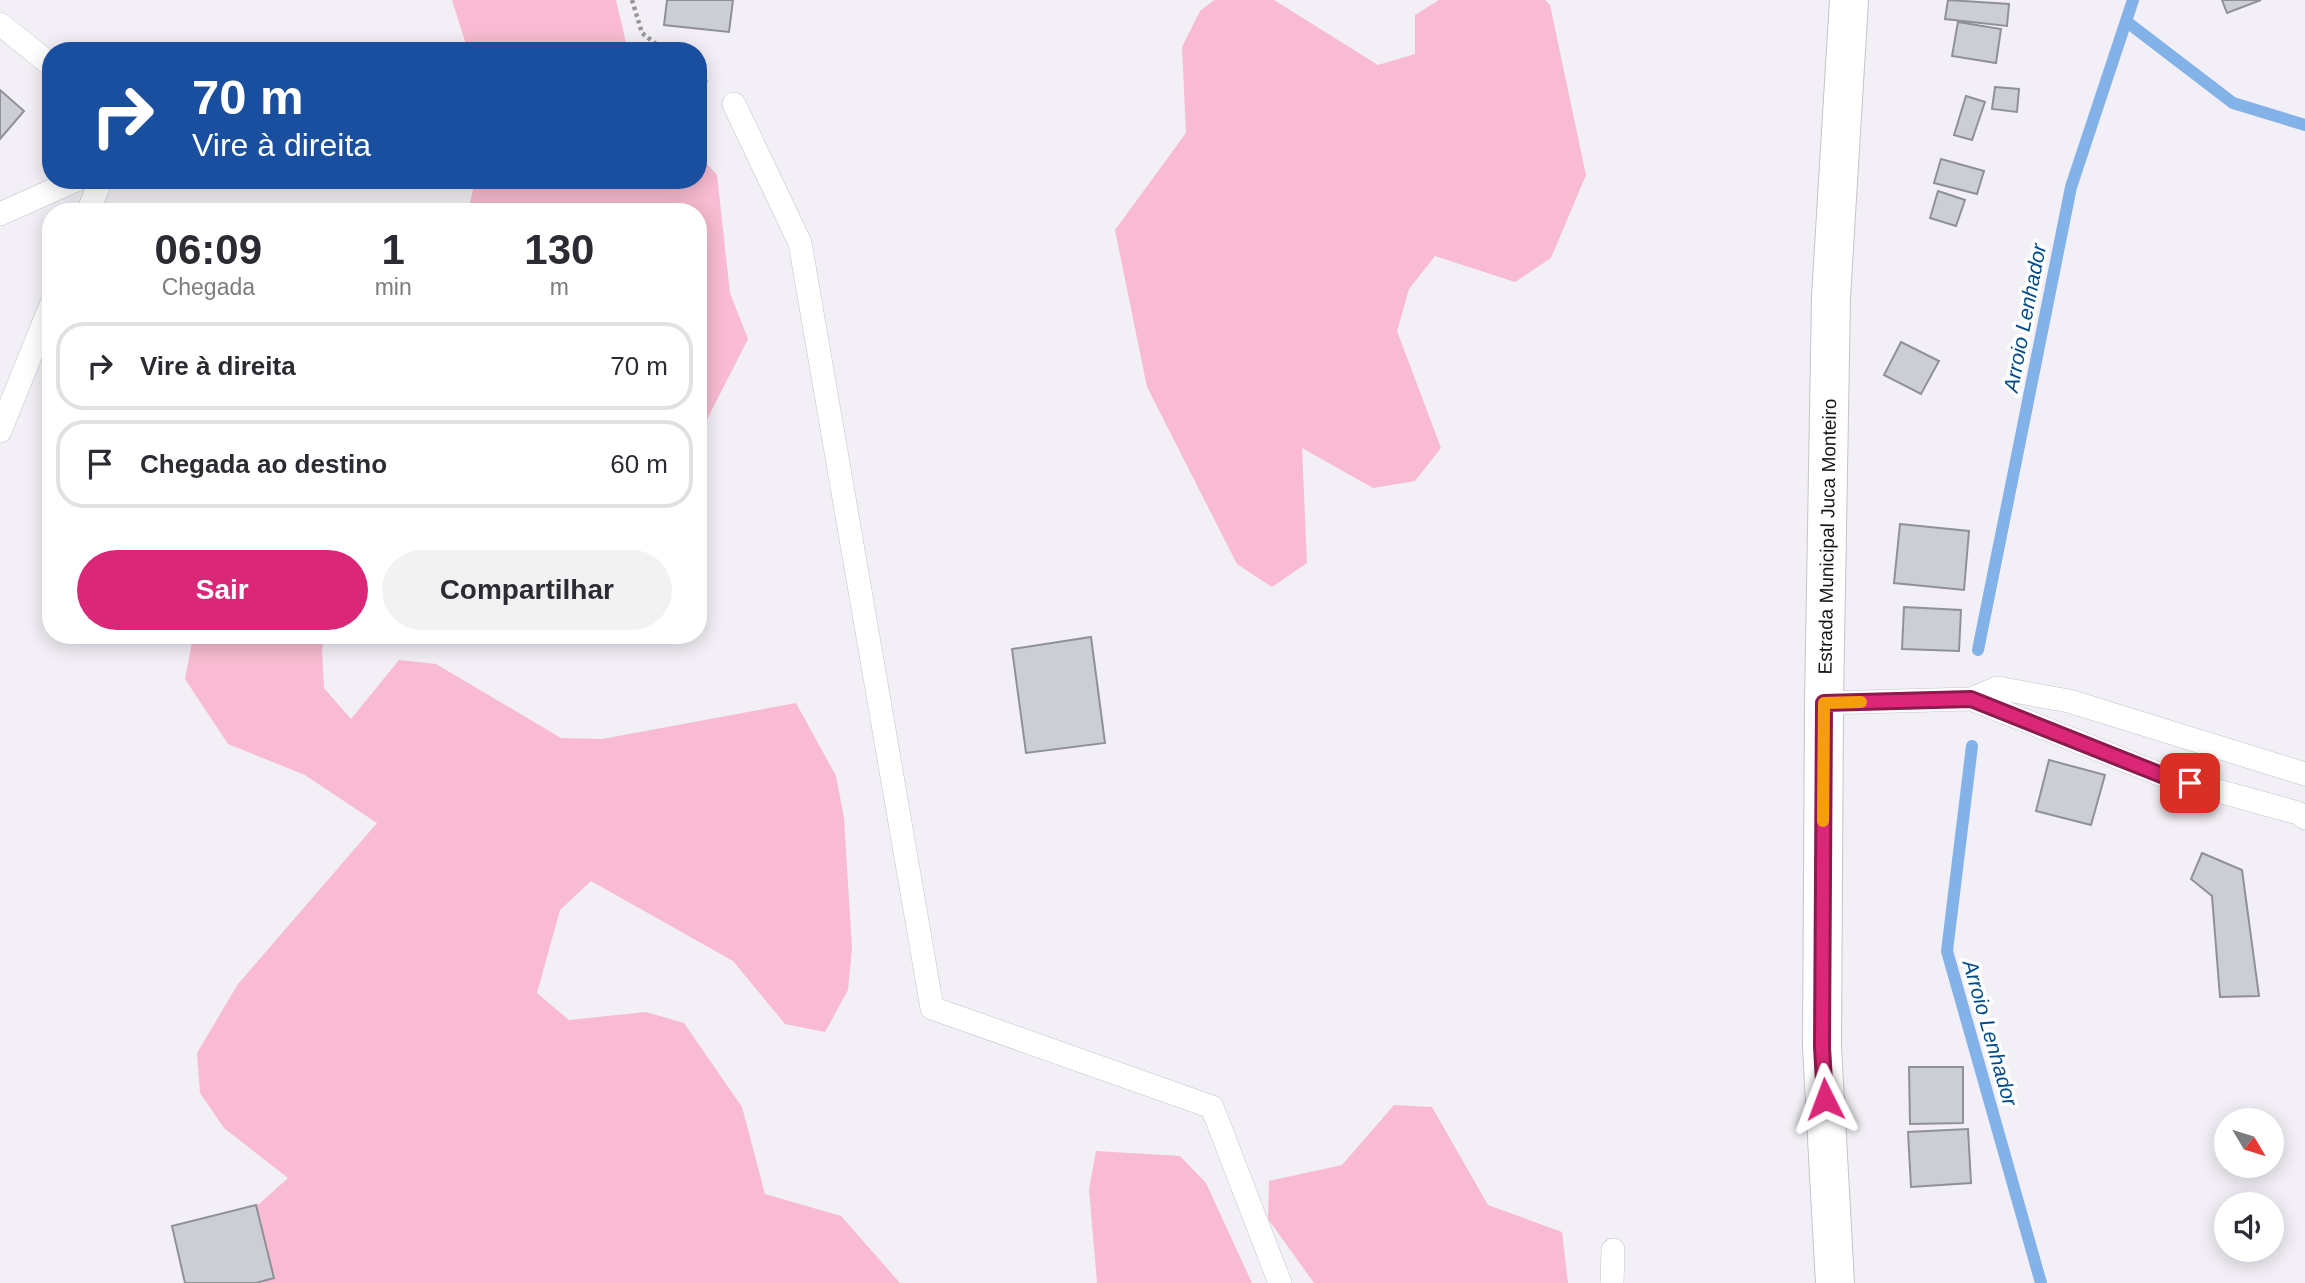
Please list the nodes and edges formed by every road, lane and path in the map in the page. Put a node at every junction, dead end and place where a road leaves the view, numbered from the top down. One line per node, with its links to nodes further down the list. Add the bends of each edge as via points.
1 (632, 0): 4 (path, via 642,33)
2 (1849, 0): 12 (street, Estrada Municipal Juca Monteiro, via 1831,297)
3 (0, 24): 5 (lane)
4 (653, 42)
5 (42, 58)
6 (734, 104): 16 (lane, via 800,243 932,1008 1212,1107)
7 (56, 189): 8 (lane)
8 (0, 214)
9 (42, 327): 10 (lane)
10 (0, 431)
11 (1971, 699): 12 (lane); 13 (lane, via 1997,688 2069,701); 14 (lane, via 2164,776)
12 (1824, 703): 18 (street, Estrada Municipal Juca Monteiro, via 1822,1047)
13 (2305, 774)
14 (2305, 818)
15 (1613, 1250): 17 (lane)
16 (1280, 1283)
17 (1612, 1283)
18 (1835, 1283)

